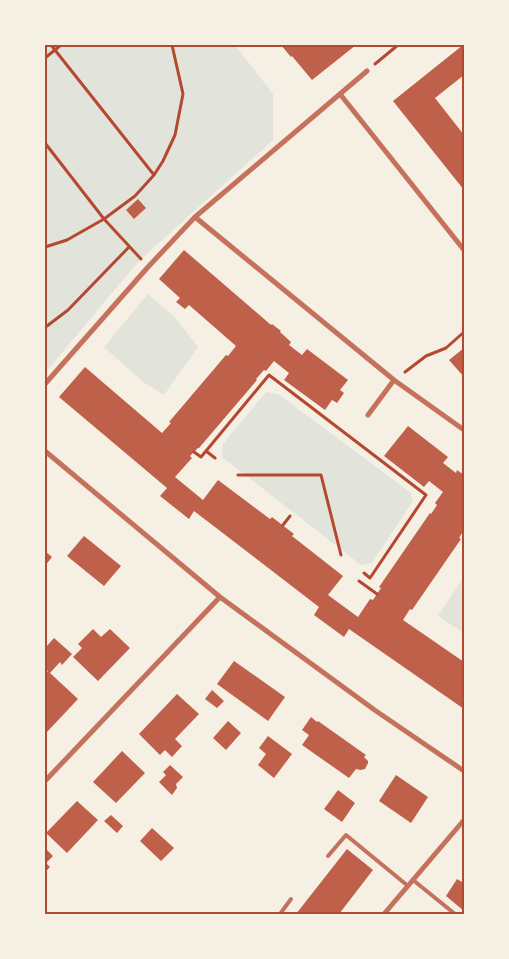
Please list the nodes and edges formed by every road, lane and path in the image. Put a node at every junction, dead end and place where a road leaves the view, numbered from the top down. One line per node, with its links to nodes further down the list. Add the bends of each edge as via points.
1 (52, 45): 5 (path)
2 (61, 45): 5 (path)
3 (172, 45): 10 (path, via 183,94 175,135)
4 (398, 45): 7 (path)
5 (55, 50): 6 (path); 10 (path)
6 (45, 58)
7 (367, 70): 8 (street)
8 (340, 94): 11 (street); 15 (street)
9 (45, 143): 12 (path)
10 (154, 175): 12 (path, via 135,196)
11 (195, 217): 16 (street); 19 (street)
12 (104, 218): 13 (path, via 68,240); 14 (path)
13 (45, 247)
14 (130, 247): 16 (path); 17 (path, via 68,310)
15 (464, 250)
16 (148, 267): 20 (street)
17 (45, 326)
18 (464, 332): 19 (path, via 446,348 426,356)
19 (394, 380): 21 (street); 22 (street)
20 (45, 384)
21 (368, 416)
22 (464, 430)
23 (45, 451): 34 (street)
24 (206, 451): 25 (path, via 201,457); 26 (path); 31 (path, via 269,375 426,495 370,578)
25 (194, 452)
26 (215, 458)
27 (238, 476): 30 (path, via 321,475)
28 (290, 516): 29 (path)
29 (283, 525)
30 (341, 555)
31 (364, 573)
32 (359, 581): 33 (path)
33 (377, 594)
34 (220, 597): 35 (street); 36 (street)
35 (464, 771)
36 (45, 781)
37 (464, 820): 39 (street)
38 (328, 856): 40 (lane, via 346,835)
39 (413, 880): 40 (street); 44 (lane)
40 (408, 886): 43 (street)
41 (292, 899): 42 (lane)
42 (280, 914)
43 (384, 914)
44 (455, 914)

